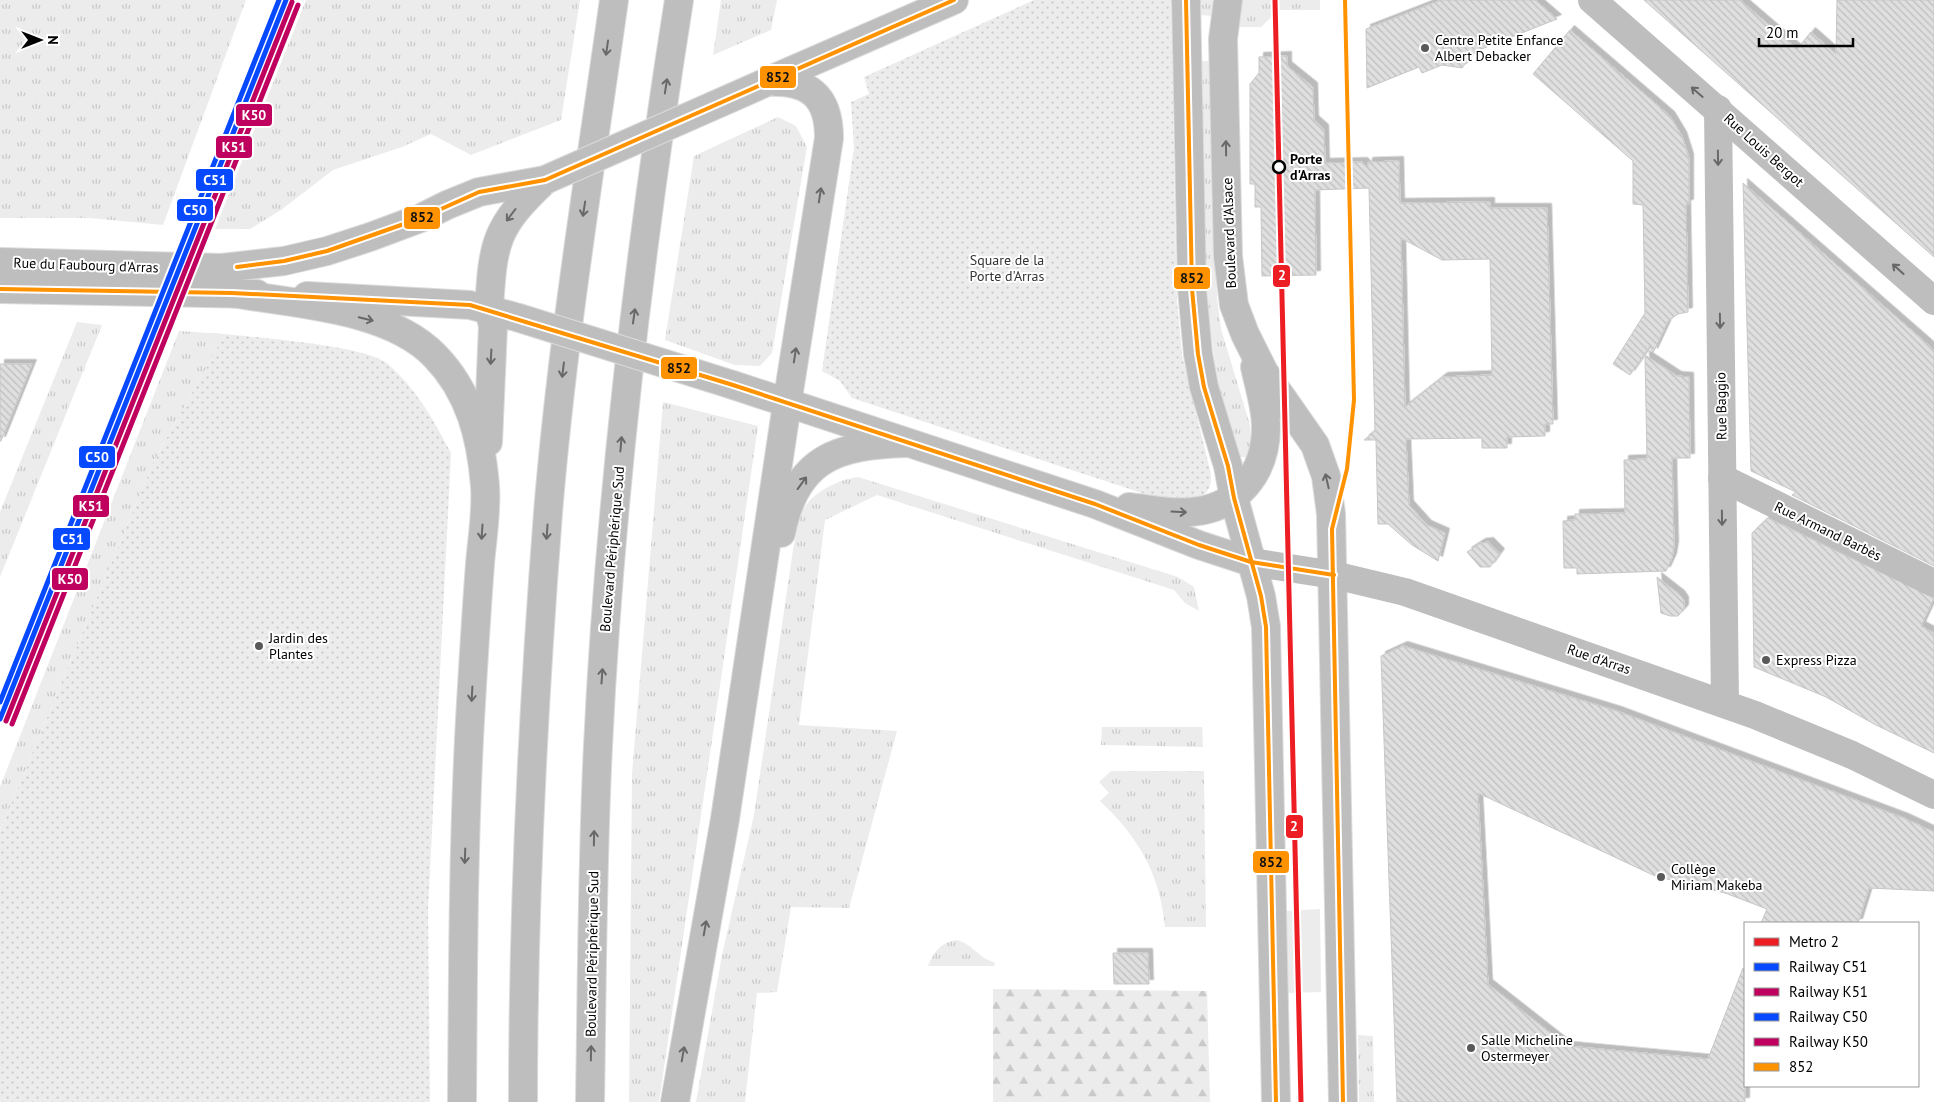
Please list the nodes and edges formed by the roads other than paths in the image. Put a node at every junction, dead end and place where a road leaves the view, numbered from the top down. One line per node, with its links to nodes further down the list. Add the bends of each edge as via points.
1 (614, 0): 29 (main road, one-way to 29, via 577,253 548,512 528,871)
2 (679, 0): 30 (main road, Boulevard Périphérique Sud, one-way to 2, via 595,802 614,522 628,356)
3 (954, 0): 7 (main road, Rue du Faubourg d'Arras)
4 (1186, 0): 20 (main road, via 1194,316 1204,387 1228,466)
5 (1228, 0): 15 (main road, Boulevard d'Alsace, one-way to 5, via 1234,305 1228,256 1223,39)
6 (1592, 0): 8 (main road, Rue Louis Bergot, one-way to 6)
7 (767, 82): 9 (main road, Rue du Faubourg d'Arras, bridge); 16 (main road, one-way to 7, via 829,126 822,102 804,86 794,82)
8 (1718, 109): 13 (main road, Rue Louis Bergot, one-way to 8); 18 (main road, Rue Baggio, one-way to 18)
9 (545, 180): 10 (main road, Rue du Faubourg d'Arras, via 479,192 421,218 326,251 284,261 244,267 198,268); 14 (main road, one-way to 14, via 518,206 500,233 493,261)
10 (0, 262)
11 (0, 289): 12 (main road, Rue du Faubourg d'Arras)
12 (232, 293): 14 (main road, Rue du Faubourg d'Arras, via 436,301); 19 (main road, one-way to 19, via 374,321 418,341 448,371 469,408 479,440)
13 (1934, 301)
14 (489, 309): 16 (main road, Rue du Faubourg d'Arras, bridge); 19 (main road, one-way to 19, via 493,326)
15 (1245, 334): 20 (main road, via 1266,426 1264,449 1257,471); 23 (main road, Boulevard d'Alsace, one-way to 15, via 1331,514 1315,445 1264,372)
16 (787, 404): 17 (main road, Rue du Faubourg d'Arras); 27 (main road)
17 (907, 443): 21 (main road, Rue du Faubourg d'Arras); 27 (main road, one-way to 17, via 751,714 780,542 790,503 807,475 833,453 857,446)
18 (1722, 478): 24 (main road, Rue Armand Barbès); 25 (main road, Rue Baggio, one-way to 25)
19 (486, 489): 28 (main road, one-way to 28, via 468,752)
20 (1234, 498): 21 (main road, one-way to 20, via 1190,512 1211,508); 22 (main road)
21 (1096, 504): 22 (main road, Rue du Faubourg d'Arras)
22 (1251, 562): 23 (main road, Rue d'Arras); 32 (main road, via 1266,627)
23 (1334, 575): 25 (main road, Rue d'Arras, via 1405,592); 33 (main road, Boulevard d'Alsace)
24 (1934, 583)
25 (1725, 703): 26 (main road, Rue d'Arras, via 1852,755)
26 (1934, 795)
27 (725, 819): 31 (main road, one-way to 27)
28 (462, 1102)
29 (523, 1102)
30 (590, 1102)
31 (675, 1102)
32 (1276, 1102)
33 (1344, 1102)

